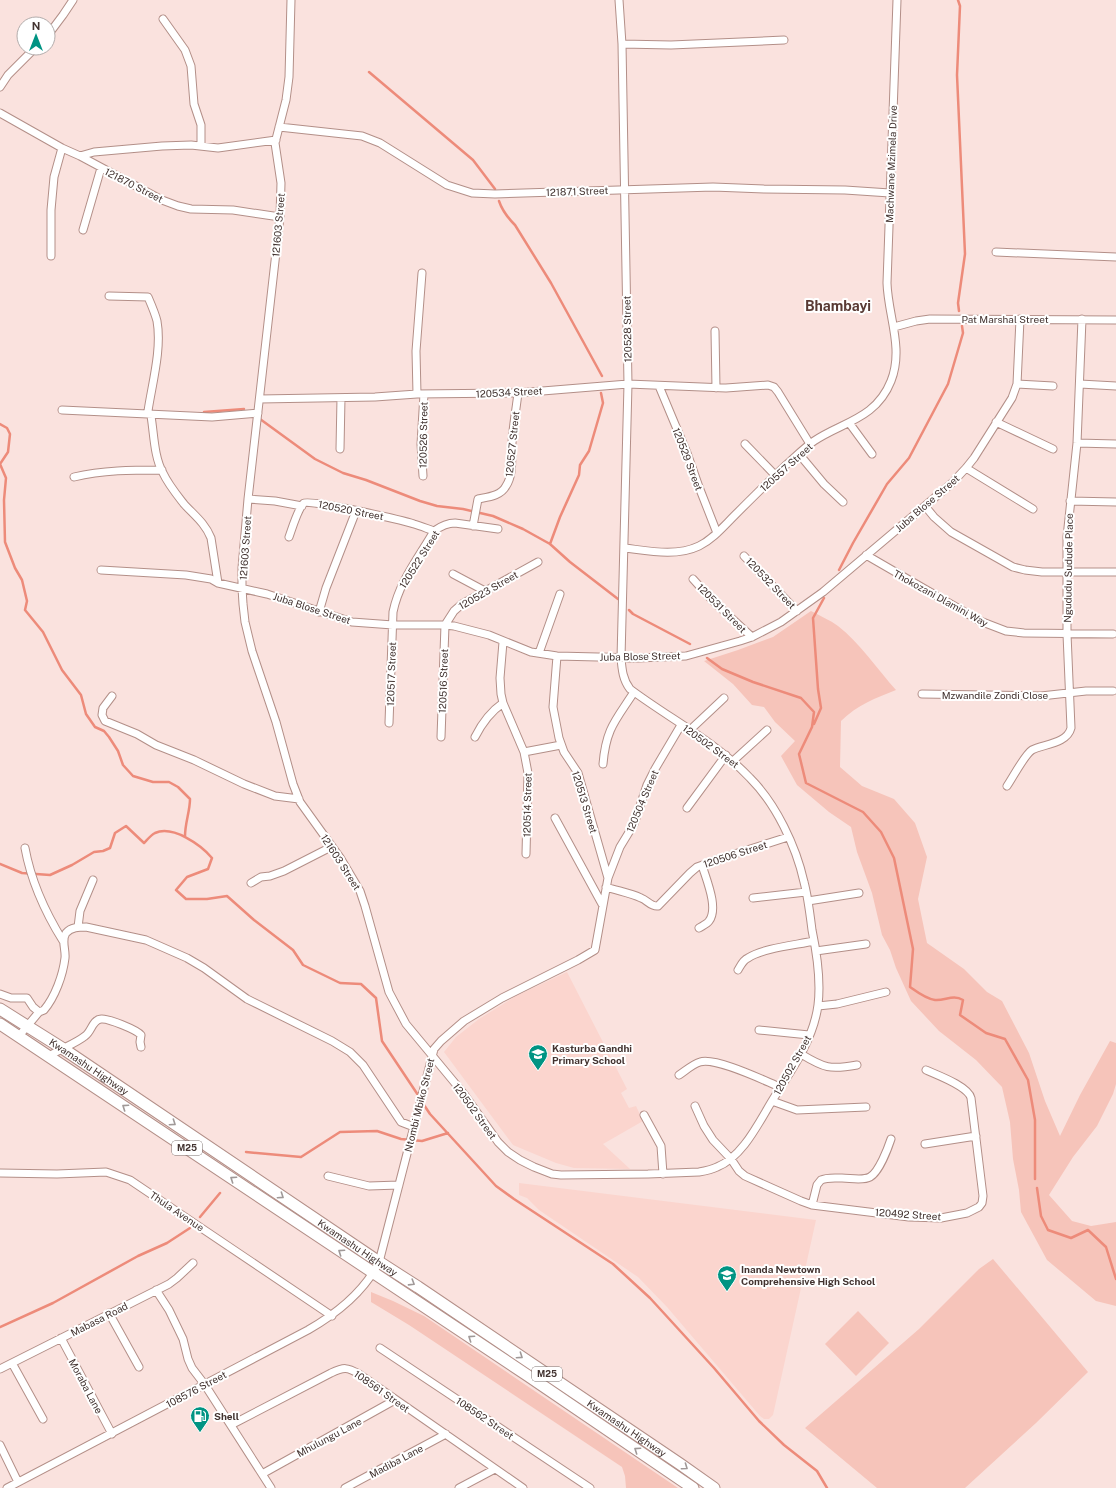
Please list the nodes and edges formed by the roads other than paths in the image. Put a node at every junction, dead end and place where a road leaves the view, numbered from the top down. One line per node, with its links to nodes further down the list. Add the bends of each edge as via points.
1 (73, 0): 6 (street)
2 (291, 0): 12 (street, 121603 Street, via 289,77)
3 (618, 0): 8 (street, 120528 Street)
4 (897, 0): 19 (street, Machwane Mzimela Drive)
5 (163, 19): 14 (street, via 185,50 191,66 194,104 201,125)
6 (56, 24)
7 (784, 40): 8 (street)
8 (622, 44): 18 (street, 120528 Street)
9 (27, 56): 10 (street)
10 (0, 87)
11 (0, 113): 15 (street, 121870 Street)
12 (279, 127): 13 (street, 121603 Street); 18 (street, 121871 Street, via 369,138 447,185 472,193)
13 (276, 140): 14 (street, via 218,148); 20 (street, 121603 Street, via 281,182)
14 (201, 146): 16 (street, via 178,144 94,152)
15 (62, 148): 16 (street, 121870 Street); 23 (street, via 54,177 50,210)
16 (80, 156): 17 (street, 121870 Street)
17 (100, 168): 20 (street, 121870 Street, via 178,206); 21 (street)
18 (625, 190): 19 (street, 121871 Street, via 713,187); 32 (street, 120528 Street)
19 (890, 193): 30 (street, Machwane Mzimela Drive, via 887,283)
20 (280, 217): 42 (street, 121603 Street)
21 (83, 230)
22 (996, 252): 24 (street)
23 (51, 256)
24 (1116, 257)
25 (422, 273): 40 (street, 120526 Street, via 416,351)
26 (108, 296): 45 (street, via 148,297 157,320 155,376 148,411)
27 (1020, 319): 28 (street, Pat Marshal Street); 30 (street, Pat Marshal Street, via 930,319); 33 (street, Juba Blose Street)
28 (1082, 319): 29 (street, Pat Marshal Street); 34 (street, Ngududu Sudude Place)
29 (1116, 320)
30 (894, 327): 47 (street, 120557 Street, via 897,349 891,382 868,411)
31 (715, 331): 38 (street)
32 (628, 384): 35 (street, 120534 Street); 39 (street, 120534 Street); 74 (street, 120528 Street)
33 (1017, 384): 36 (street); 46 (street, Juba Blose Street, via 1012,398)
34 (1080, 384): 37 (street); 48 (street, Ngududu Sudude Place)
35 (659, 386): 38 (street, 120534 Street); 72 (street, 120529 Street)
36 (1053, 386)
37 (1116, 386)
38 (716, 388): 50 (street, 120534 Street, via 768,385 774,387)
39 (518, 393): 40 (street, 120534 Street); 69 (street, 120527 Street, via 511,469 506,487 496,495 478,502)
40 (421, 394): 41 (street, 120534 Street); 59 (street, 120526 Street)
41 (341, 398): 42 (street, 120534 Street); 52 (street)
42 (260, 399): 44 (street, 121603 Street)
43 (62, 410): 45 (street)
44 (258, 413): 45 (street, via 212,418); 61 (street, 121603 Street)
45 (151, 416): 57 (street)
46 (996, 422): 53 (street); 56 (street, Juba Blose Street)
47 (850, 424): 50 (street, 120557 Street); 55 (street)
48 (1077, 443): 51 (street); 62 (street, Ngududu Sudude Place)
49 (745, 444): 58 (street)
50 (810, 444): 54 (street, 120557 Street)
51 (1116, 444)
52 (340, 449)
53 (1053, 449)
54 (799, 454): 58 (street, 120557 Street); 63 (street)
55 (872, 454)
56 (966, 468): 66 (street, Juba Blose Street); 67 (street)
57 (162, 470): 60 (street, via 110,471); 83 (street, via 185,504 208,531)
58 (775, 475): 72 (street, 120557 Street)
59 (423, 476)
60 (74, 477)
61 (248, 499): 65 (street, 120520 Street); 84 (street, 121603 Street)
62 (1070, 501): 64 (street); 79 (street, Ngududu Sudude Place)
63 (842, 502)
64 (1116, 502)
65 (302, 506): 68 (street, 120520 Street, via 310,502); 73 (street)
66 (925, 506): 75 (street, Juba Blose Street); 79 (street, via 951,532 1013,567 1042,572)
67 (1033, 509)
68 (356, 511): 71 (street, 120520 Street, via 415,524); 88 (street, via 326,588)
69 (473, 526): 70 (street, 120522 Street); 71 (street, 120522 Street, via 450,523)
70 (498, 529)
71 (434, 531): 89 (street, 120522 Street, via 399,591 394,607)
72 (717, 533): 74 (street, 120557 Street, via 701,545 684,551 657,552)
73 (289, 537)
74 (625, 548): 97 (street, 120528 Street)
75 (866, 555): 87 (street, Juba Blose Street); 91 (street, Thokozani Dlamini Way, via 994,628 1006,632)
76 (744, 556): 87 (street, 120532 Street)
77 (538, 562): 85 (street, 120523 Street)
78 (101, 570): 83 (street, Juba Blose Street, via 197,576)
79 (1066, 571): 80 (street); 91 (street, Ngududu Sudude Place)
80 (1116, 572)
81 (453, 574): 85 (street)
82 (693, 579): 93 (street, 120531 Street)
83 (218, 583): 84 (street, Juba Blose Street)
84 (242, 588): 88 (street, Juba Blose Street); 117 (street, 121603 Street, via 244,616 252,651)
85 (485, 591): 90 (street, 120523 Street, via 457,608)
86 (560, 594): 95 (street)
87 (797, 611): 93 (street, Juba Blose Street)
88 (320, 612): 89 (street, Juba Blose Street, via 352,622)
89 (393, 625): 90 (street, Juba Blose Street); 105 (street, 120517 Street)
90 (445, 625): 94 (street, Juba Blose Street, via 469,629); 109 (street, 120516 Street)
91 (1066, 634): 92 (street, Thokozani Dlamini Way); 101 (street, Ngududu Sudude Place)
92 (1113, 634)
93 (752, 637): 97 (street, Juba Blose Street, via 728,646 686,656)
94 (503, 642): 95 (street, Juba Blose Street); 104 (street, 120514 Street, via 500,678)
95 (539, 653): 96 (street, Juba Blose Street)
96 (557, 656): 97 (street, Juba Blose Street); 111 (street, 120513 Street, via 553,707)
97 (621, 658): 99 (street, 120502 Street, via 622,672)
98 (1113, 691): 101 (street, Mzwandile Zondi Close)
99 (634, 692): 106 (street, 120502 Street); 115 (street, via 610,728)
100 (922, 694): 101 (street, Mzwandile Zondi Close)
101 (1068, 694): 116 (street, Ngududu Sudude Place, via 1070,732 1059,740 1030,752)
102 (112, 696): 117 (street, via 103,708 102,716 105,721 264,793)
103 (724, 698): 107 (street)
104 (503, 703): 110 (street, via 491,713); 112 (street, 120514 Street)
105 (389, 723)
106 (681, 724): 107 (street, 120502 Street); 125 (street, 120504 Street, via 647,785 634,824 620,847)
107 (690, 730): 113 (street, 120502 Street)
108 (767, 730): 114 (street)
109 (441, 737)
110 (476, 737)
111 (561, 745): 112 (street); 125 (street, 120513 Street, via 578,773)
112 (524, 752): 123 (street, 120514 Street, via 528,773)
113 (726, 755): 114 (street, 120502 Street); 118 (street)
114 (733, 761): 120 (street, 120502 Street, via 752,779 772,805)
115 (603, 764)
116 (1007, 786)
117 (299, 799): 121 (street, 121603 Street)
118 (687, 808)
119 (555, 818): 133 (street)
120 (788, 837): 124 (street, 120506 Street); 129 (street, 120502 Street)
121 (331, 847): 127 (street, via 284,871 261,876); 153 (street, 121603 Street, via 360,891 385,981 393,1000 406,1024)
122 (25, 848): 136 (street, via 28,866 45,908)
123 (526, 854)
124 (702, 865): 128 (street, 120506 Street, via 690,872 658,906 632,894); 135 (street, via 713,908 710,920)
125 (608, 878): 128 (street, 120504 Street)
126 (93, 880): 134 (street, via 80,911)
127 (251, 884)
128 (606, 888): 133 (street, 120504 Street)
129 (806, 892): 131 (street); 132 (street, 120502 Street)
130 (859, 892): 132 (street)
131 (753, 898)
132 (808, 901): 137 (street, 120502 Street)
133 (602, 904): 153 (street, Ntombi Mbiko Street, via 594,950 464,1021 436,1045)
134 (78, 926): 136 (street, via 65,934); 164 (street, via 146,940 187,958 247,999 332,1041 350,1052 363,1065 401,1122)
135 (699, 928)
136 (63, 941): 145 (street, via 65,957 57,985 47,1007)
137 (814, 941): 139 (street, 120502 Street); 140 (street, via 752,955 744,960)
138 (866, 944): 139 (street)
139 (816, 951): 143 (street, 120502 Street)
140 (738, 970)
141 (886, 992): 143 (street)
142 (0, 994): 145 (street, via 11,998 27,998)
143 (818, 1006): 149 (street, 120502 Street)
144 (0, 1009): 147 (main road, Kwamashu Highway / M25)
145 (39, 1012): 147 (street)
146 (0, 1024): 150 (main road, Kwamashu Highway / M25)
147 (27, 1025): 150 (street); 152 (main road, Kwamashu Highway / M25)
148 (759, 1030): 149 (street)
149 (809, 1035): 154 (street, 120502 Street)
150 (19, 1036): 155 (main road, Kwamashu Highway / M25)
151 (141, 1047): 152 (street, via 141,1035 138,1032 102,1018 92,1024 90,1032 85,1036)
152 (62, 1048): 155 (street); 175 (main road, Kwamashu Highway / M25, one-way to 175)
153 (432, 1054): 164 (street, Ntombi Mbiko Street); 170 (street, 120502 Street, via 498,1142 520,1160 552,1174 561,1175)
154 (801, 1054): 156 (street, via 827,1068); 159 (street, 120502 Street)
155 (49, 1056): 176 (main road, Kwamashu Highway / M25, one-way to 155)
156 (857, 1065)
157 (926, 1070): 165 (street, 120492 Street, via 970,1094)
158 (679, 1075): 159 (street, via 700,1062 709,1061)
159 (780, 1087): 160 (street, 120502 Street)
160 (772, 1101): 162 (street, via 797,1110); 168 (street, 120502 Street, via 746,1143)
161 (695, 1106): 168 (street, 120492 Street, via 707,1132)
162 (866, 1107)
163 (644, 1115): 170 (street, via 661,1146)
164 (413, 1130): 172 (street, Ntombi Mbiko Street)
165 (976, 1136): 167 (street); 173 (street, 120492 Street, via 983,1196 982,1204 967,1213 941,1218)
166 (891, 1139): 173 (street, via 888,1150 874,1173 864,1178 821,1180)
167 (926, 1144)
168 (731, 1159): 170 (street, 120502 Street, via 710,1170); 173 (street, 120492 Street, via 746,1176)
169 (0, 1173): 179 (street, Thula Avenue, via 106,1172 130,1180)
170 (663, 1174)
171 (328, 1176): 172 (street, via 369,1186)
172 (399, 1185): 175 (street, Ntombi Mbiko Street)
173 (812, 1204)
174 (193, 1262): 177 (street, Mabasa Road, via 177,1278)
175 (379, 1262): 176 (street, Ntombi Mbiko Street); 201 (main road, Kwamashu Highway / M25, one-way to 201)
176 (373, 1274): 179 (street, 108576 Street); 200 (main road, Kwamashu Highway / M25, one-way to 176)
177 (156, 1290): 178 (street, Mabasa Road); 185 (street, via 183,1339 192,1368)
178 (109, 1313): 180 (street, Mabasa Road); 183 (street)
179 (332, 1316): 185 (street, 108576 Street)
180 (61, 1338): 182 (street, Mabasa Road); 189 (street, Moraba Lane)
181 (380, 1348): 199 (street, 108562 Street)
182 (12, 1363): 184 (street, Mabasa Road); 187 (street)
183 (139, 1367)
184 (0, 1369)
185 (205, 1385): 188 (street); 189 (street, 108576 Street)
186 (395, 1400): 188 (street, 108561 Street, via 359,1374 344,1368); 190 (street, 108561 Street); 193 (street, Mhulungu Lane)
187 (43, 1418)
188 (231, 1425): 193 (street)
189 (112, 1434): 194 (street, 108576 Street)
190 (446, 1434): 192 (street, 108561 Street); 196 (street, Madiba Lane)
191 (0, 1445): 194 (street)
192 (495, 1469): 197 (street); 198 (street, 108561 Street)
193 (262, 1474): 195 (street)
194 (13, 1486)
195 (271, 1488)
196 (345, 1488)
197 (459, 1488)
198 (523, 1488)
199 (590, 1488)
200 (693, 1488)
201 (714, 1488)

